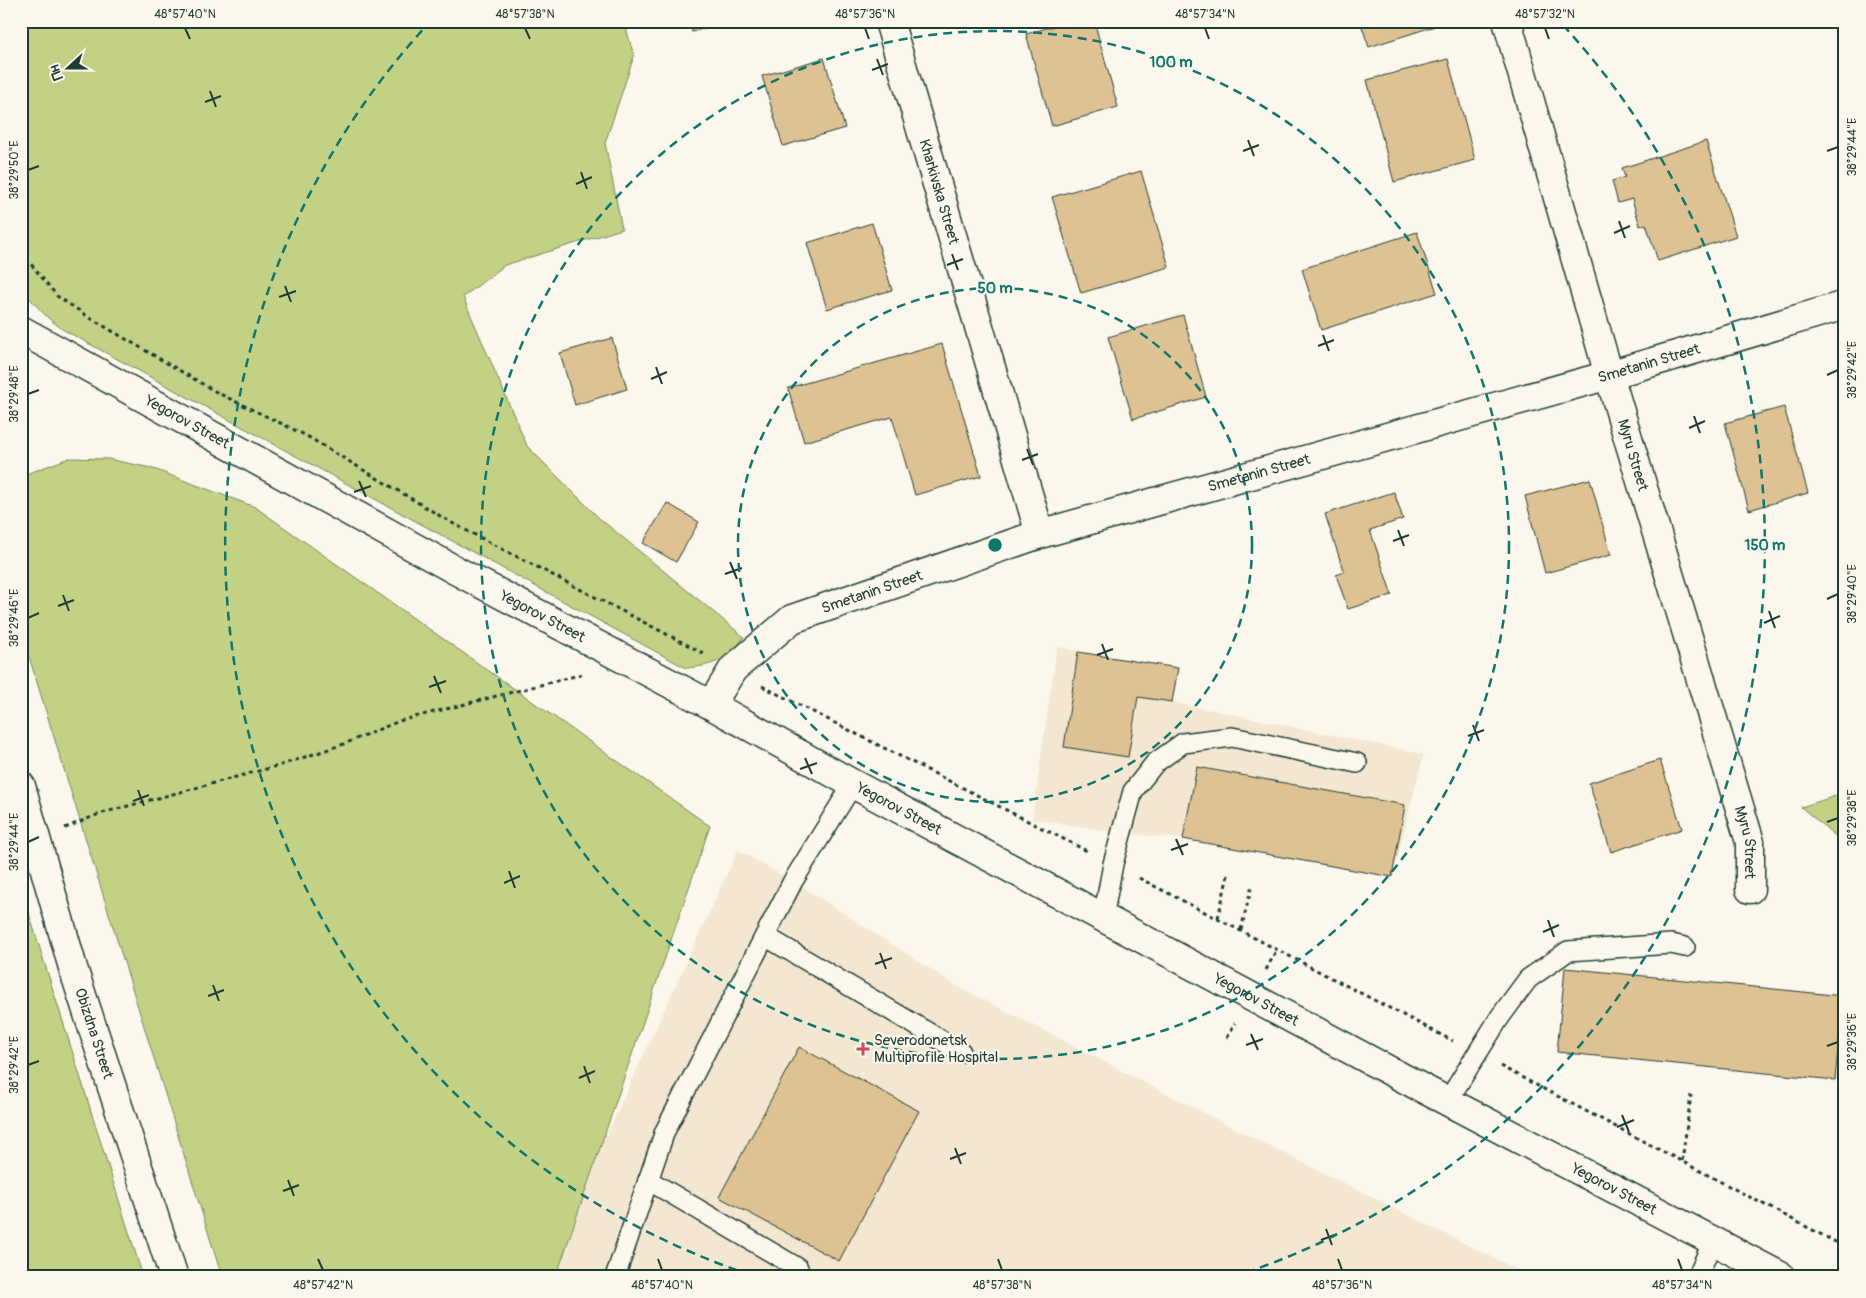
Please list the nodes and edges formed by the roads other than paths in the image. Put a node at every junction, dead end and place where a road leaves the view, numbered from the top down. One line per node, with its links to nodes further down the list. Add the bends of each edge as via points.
1 (889, 21): 6 (street, Kharkivska Street)
2 (1507, 21): 5 (street, Myru Street)
3 (1845, 305): 5 (street, Smetanin Street)
4 (21, 330): 7 (street, Yegorov Street, via 457,572)
5 (1609, 375): 6 (street, Smetanin Street); 11 (street, Myru Street, via 1750,842)
6 (1040, 534): 7 (street, Smetanin Street, via 792,619 733,669)
7 (711, 704): 9 (street, Yegorov Street)
8 (1357, 763): 12 (lane, via 1232,737 1183,743 1154,763 1133,791 1113,864)
9 (853, 784): 12 (street, Yegorov Street); 13 (lane, via 793,881)
10 (21, 786): 20 (street, Obizdna Street, via 74,968)
11 (1750, 889)
12 (1103, 918): 16 (street, Yegorov Street)
13 (765, 936): 15 (lane); 17 (lane, via 665,1131)
14 (1685, 947): 16 (lane, via 1671,944 1568,951 1528,980)
15 (961, 1052)
16 (1447, 1102): 18 (street, Yegorov Street)
17 (648, 1180): 19 (lane); 21 (lane)
18 (1713, 1241): 22 (lane); 23 (street, Yegorov Street)
19 (798, 1268)
20 (174, 1277)
21 (615, 1277)
22 (1697, 1277)
23 (1782, 1277)

